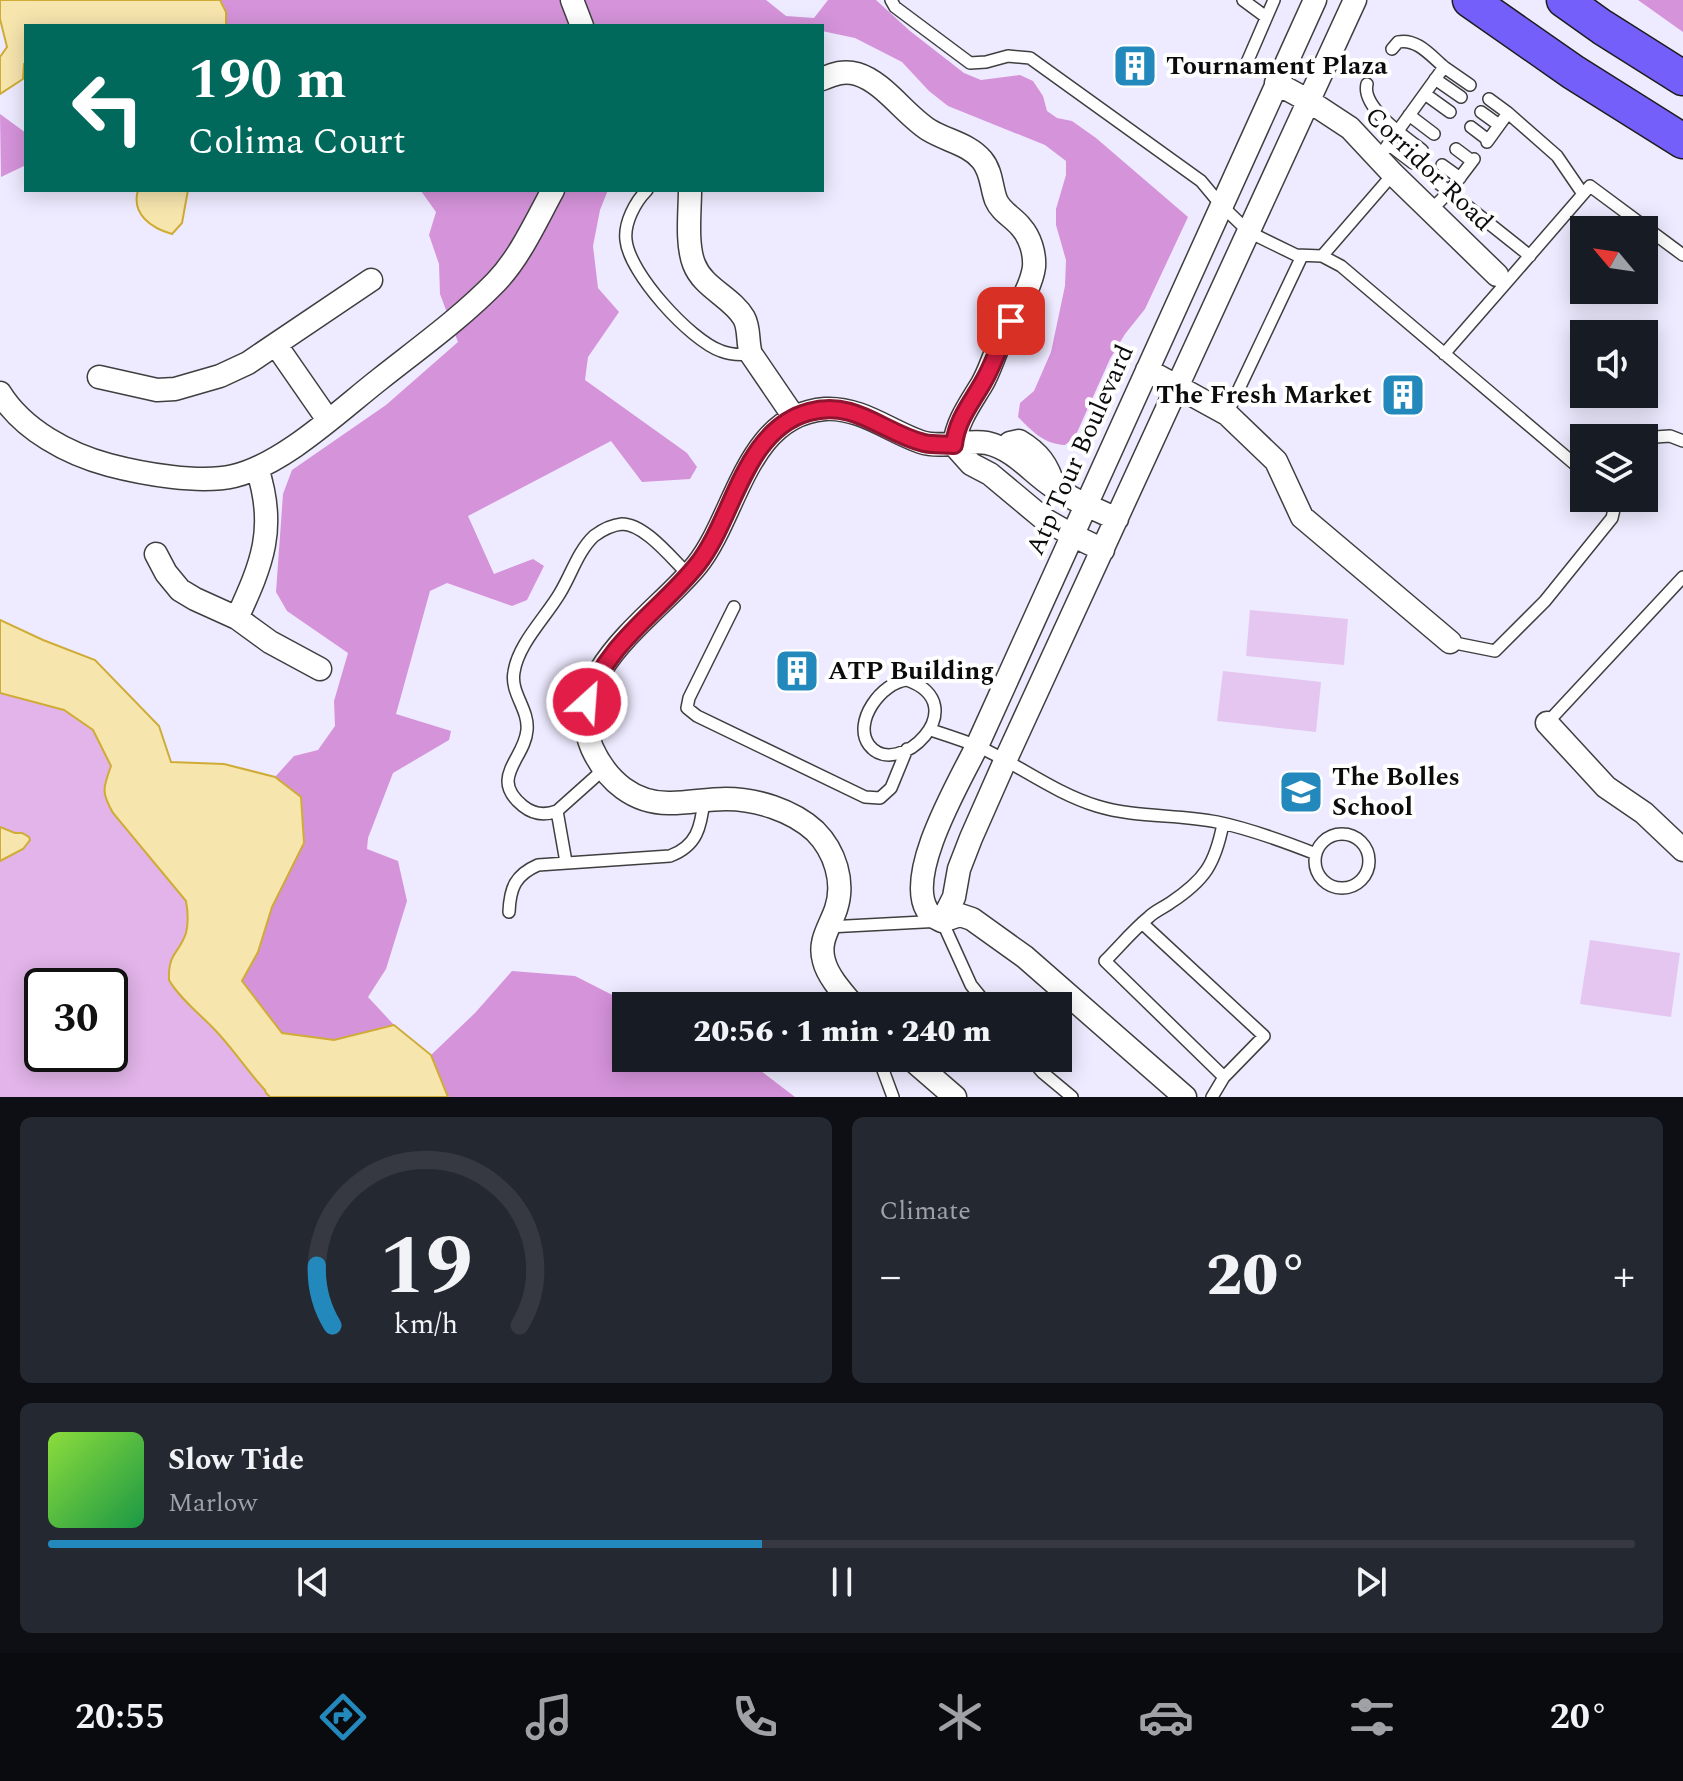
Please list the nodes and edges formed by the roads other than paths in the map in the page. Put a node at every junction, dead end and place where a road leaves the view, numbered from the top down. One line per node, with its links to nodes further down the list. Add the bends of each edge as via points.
1 (572, 0): 10 (street)
2 (891, 0): 44 (lane, via 970,63 1030,58 1201,181)
3 (1243, 0): 9 (lane)
4 (1274, 0): 9 (lane)
5 (1315, 0): 17 (street, Atp Tour Boulevard)
6 (1355, 0): 23 (street)
7 (1470, 0): 32 (main road)
8 (1564, 0): 15 (main road)
9 (1266, 17): 12 (lane)
10 (581, 24)
11 (1392, 49): 13 (lane, via 1398,42 1416,44)
12 (1245, 67)
13 (1444, 67): 16 (lane); 19 (lane)
14 (824, 78): 65 (street, via 859,74 929,130 975,153 990,174 1002,210 1029,239 1034,270 988,372 960,419)
15 (1683, 78)
16 (1435, 79): 20 (lane); 21 (lane)
17 (1276, 83): 23 (street, Corridor Road); 44 (street, Atp Tour Boulevard)
18 (1367, 84): 30 (lane, via 1368,101)
19 (1470, 85)
20 (1425, 94): 24 (lane); 27 (lane)
21 (1461, 97)
22 (1489, 99): 26 (lane)
23 (1309, 101): 35 (street, Corridor Road); 46 (street)
24 (1450, 112)
25 (1481, 112): 28 (lane)
26 (1508, 113): 28 (lane); 43 (lane, via 1557,156)
27 (1409, 115): 30 (lane); 31 (lane)
28 (1499, 125): 29 (lane, via 1488,141)
29 (1471, 127)
30 (1397, 131): 34 (lane); 35 (lane)
31 (1434, 134)
32 (1683, 141)
33 (1456, 149): 38 (lane, via 1473,160)
34 (1422, 150)
35 (1393, 159): 45 (street, Corridor Road); 49 (lane)
36 (1442, 165): 38 (lane)
37 (1432, 178): 42 (lane)
38 (1460, 178): 42 (lane)
39 (552, 192): 62 (street, via 496,282)
40 (646, 192): 54 (lane, via 626,237 650,289 706,343 736,355)
41 (690, 192): 54 (street, via 695,268 742,315)
42 (1449, 192): 45 (lane); 50 (lane)
43 (1583, 194): 47 (lane, via 1590,186); 50 (lane)
44 (1221, 205): 46 (lane); 56 (street, Atp Tour Boulevard)
45 (1431, 210): 51 (street, Corridor Road)
46 (1249, 232): 48 (lane); 58 (street)
47 (1683, 255)
48 (1302, 256): 49 (lane); 60 (lane)
49 (1322, 256): 55 (lane, via 1341,266)
50 (1530, 256): 51 (lane)
51 (1502, 279): 55 (lane)
52 (371, 280): 53 (street)
53 (276, 345): 57 (street, via 220,376 175,389); 62 (street)
54 (751, 354): 61 (street)
55 (1444, 354): 67 (lane)
56 (1147, 370): 58 (street); 73 (street, Atp Tour Boulevard)
57 (99, 377)
58 (1178, 386): 60 (street); 75 (street)
59 (0, 393): 68 (street, via 43,435 95,461 215,479)
60 (1227, 414): 83 (street, via 1276,461 1302,517)
61 (794, 417): 65 (street, via 846,410 925,443); 79 (street, via 748,466 712,542)
62 (328, 420): 68 (street)
63 (1658, 437): 64 (lane)
64 (1683, 441)
65 (954, 445): 66 (street, via 986,443); 70 (street, via 971,464)
66 (1003, 449): 69 (street); 70 (street); 71 (street, via 1019,441 1029,447 1049,470)
67 (1570, 460)
68 (257, 468): 82 (street, via 267,526 263,555)
69 (1035, 473): 71 (street); 72 (street)
70 (990, 474): 72 (street)
71 (1054, 488): 73 (street)
72 (1016, 497): 76 (street)
73 (1085, 505): 75 (street); 76 (street, Atp Tour Boulevard)
74 (1613, 512): 83 (lane, via 1545,601 1495,651)
75 (1117, 519): 77 (street)
76 (1072, 535): 77 (street); 87 (street, Atp Tour Boulevard)
77 (1103, 550): 89 (street)
78 (156, 554): 82 (street, via 180,590)
79 (688, 574): 90 (street, via 630,634 592,686 588,733); 92 (lane, via 643,531 632,525 608,527 585,546 520,652 513,678 527,729 509,770 510,790 526,809 538,814)
80 (1683, 577): 85 (lane)
81 (734, 607): 88 (lane, via 687,708 865,797 880,798 891,788)
82 (237, 618): 84 (street)
83 (1450, 642)
84 (320, 669)
85 (1547, 723): 94 (street, via 1606,787)
86 (931, 730): 87 (lane); 88 (lane); 88 (lane, via 935,712 930,694 907,680 891,684 870,710 865,737 870,747 886,754)
87 (977, 746): 89 (lane); 98 (street, Atp Tour Boulevard, via 927,854 923,901 928,914)
88 (907, 749)
89 (1005, 761): 93 (lane, via 1096,806); 98 (street)
90 (604, 769): 91 (street, via 632,795 649,801); 92 (lane)
91 (704, 800): 96 (lane, via 697,834 681,852); 100 (street, via 765,805 815,831 828,847 839,879 836,911)
92 (557, 811): 96 (lane)
93 (1223, 824): 95 (lane); 99 (lane, via 1215,856 1198,883)
94 (1683, 850)
95 (1316, 854): 95 (lane, via 1326,839 1343,833 1366,847 1369,865 1354,885 1336,887 1321,879)
96 (566, 862): 97 (lane, via 538,865 518,877)
97 (509, 912)
98 (942, 921): 100 (lane); 102 (lane); 110 (street, via 960,915 983,926)
99 (1142, 923): 106 (lane, via 1105,961); 106 (lane, via 1264,1036)
100 (828, 927): 101 (street, via 824,961)
101 (843, 992)
102 (977, 992)
103 (884, 1072): 107 (lane)
104 (926, 1072): 108 (street)
105 (1042, 1072): 109 (lane)
106 (1224, 1077): 111 (lane)
107 (893, 1097)
108 (955, 1097)
109 (1072, 1097)
110 (1185, 1097)
111 (1212, 1097)

